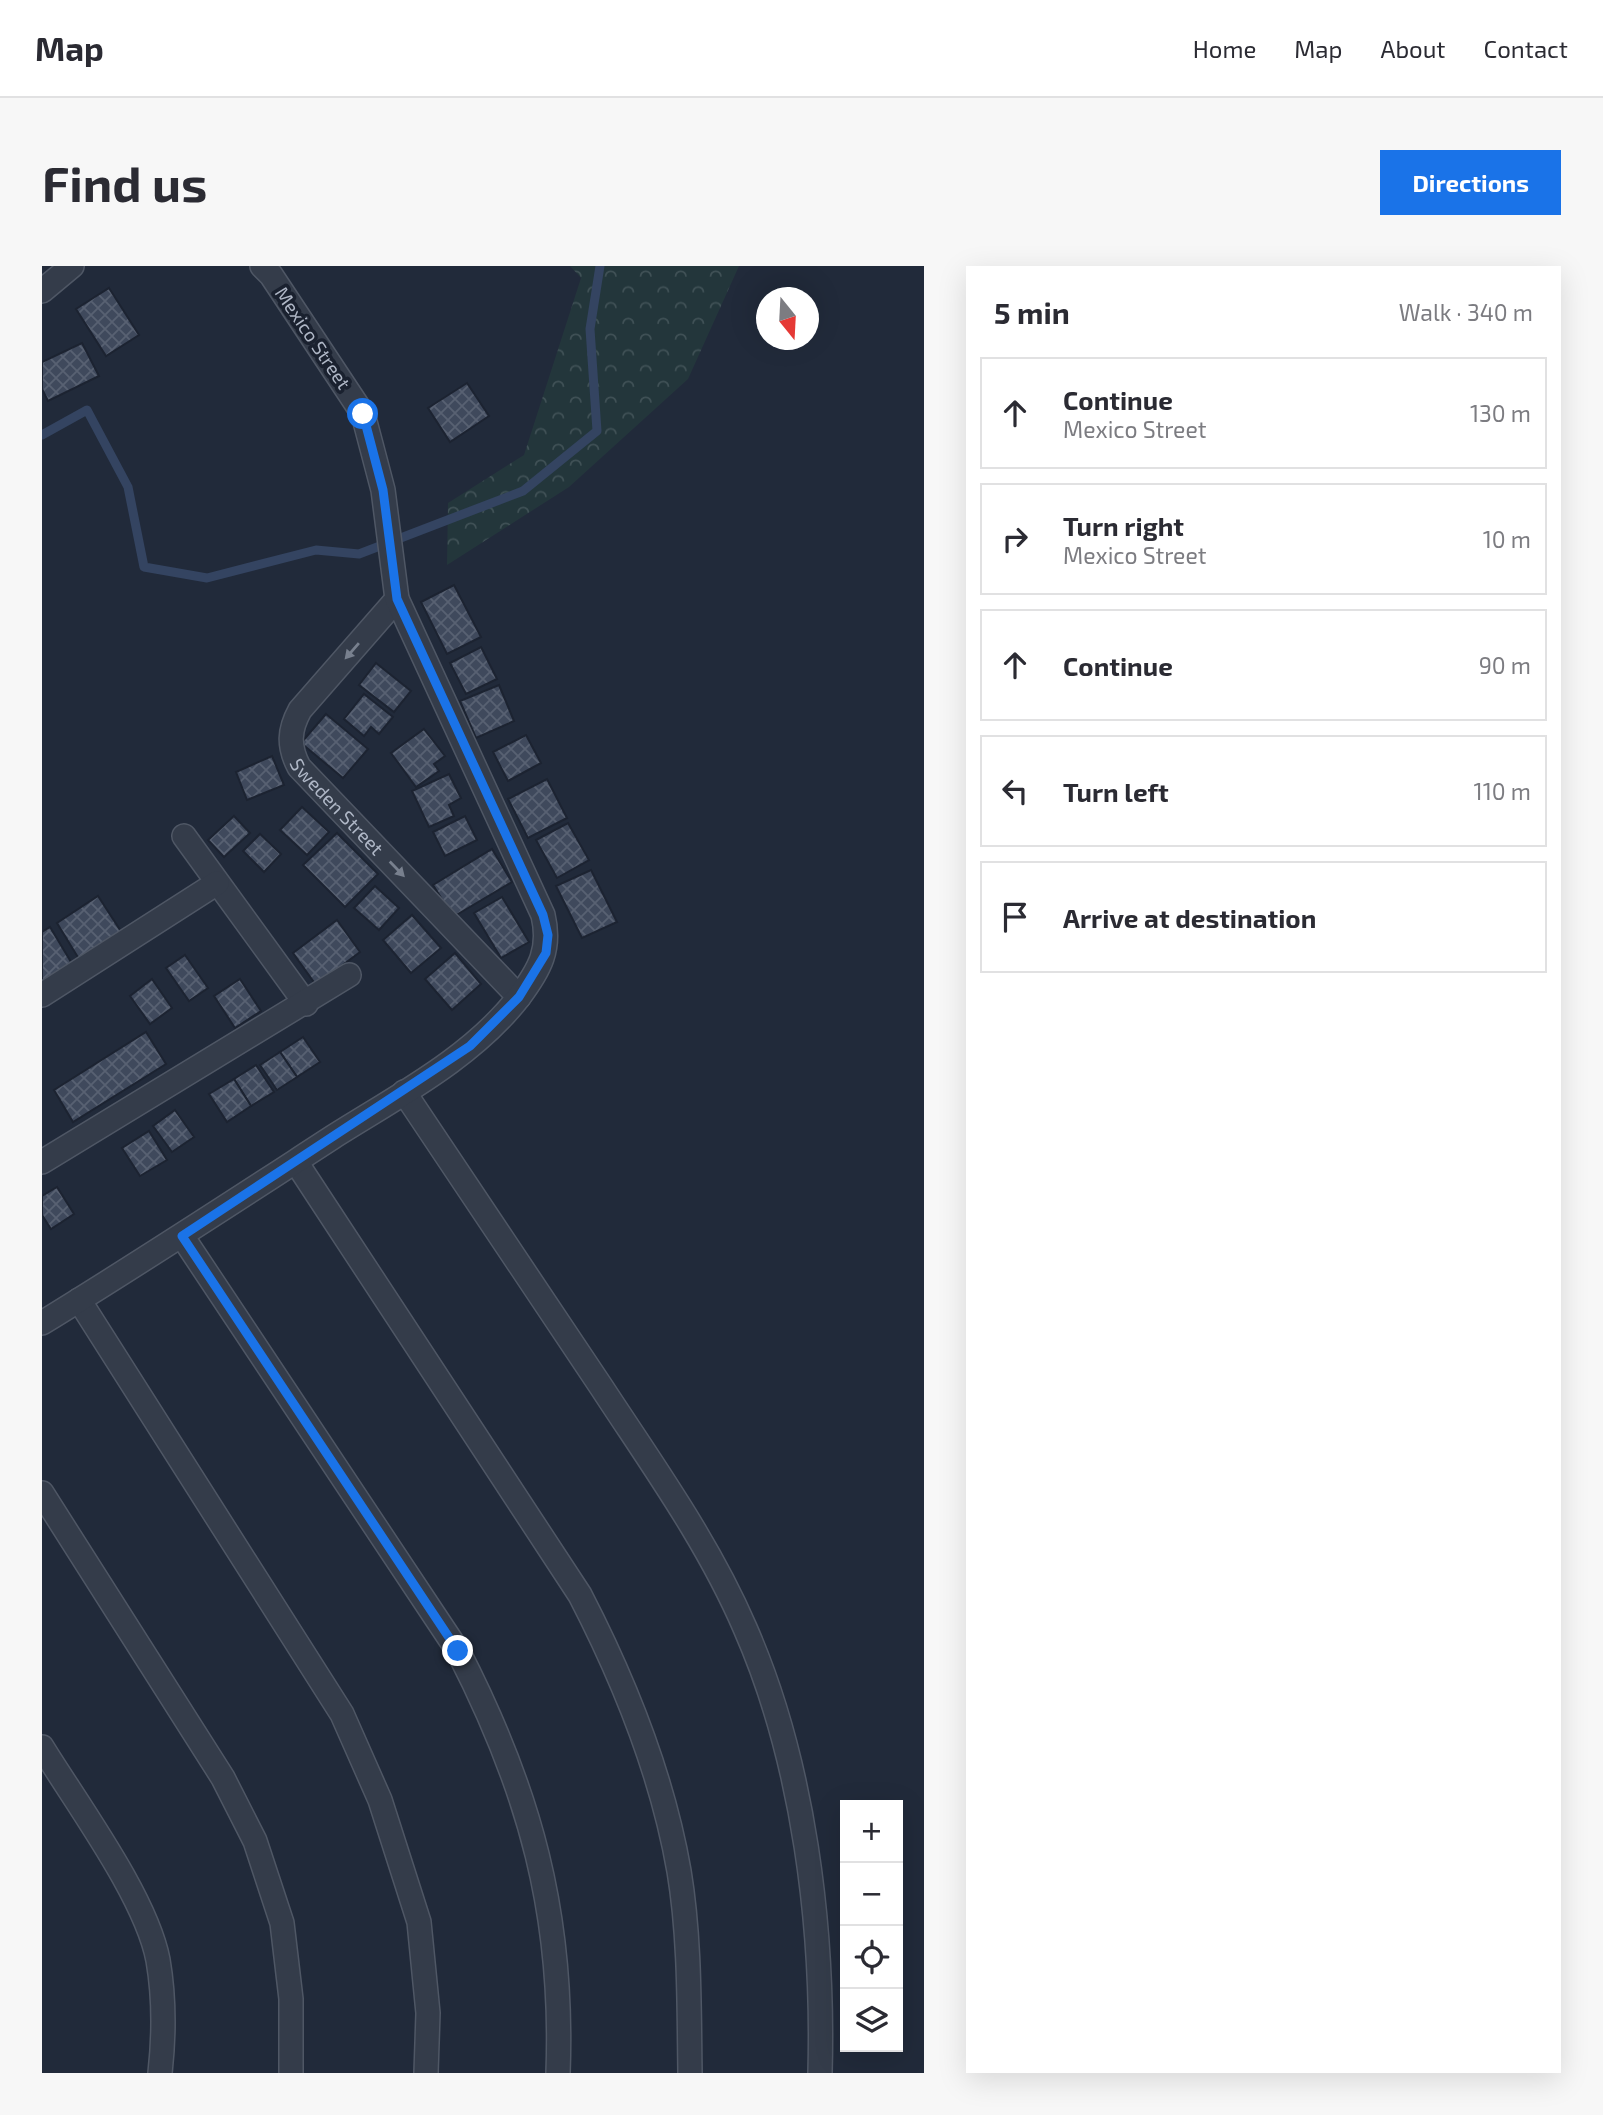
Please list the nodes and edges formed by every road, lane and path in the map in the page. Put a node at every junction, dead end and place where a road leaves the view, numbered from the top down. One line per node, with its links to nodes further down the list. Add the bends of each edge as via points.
1 (72, 266): 3 (street)
2 (262, 266): 4 (street, Mexico Street, via 363,414 383,490)
3 (42, 290)
4 (397, 599): 9 (street, Mexico Street, via 543,915 546,953); 9 (street, Sweden Street, one-way to 9, via 300,710 293,723 292,754 299,767)
5 (184, 836): 6 (street)
6 (217, 883): 8 (street); 10 (street)
7 (349, 975): 10 (street)
8 (42, 995)
9 (519, 997): 11 (street, Mexico Street, via 470,1046)
10 (306, 1004): 12 (street)
11 (404, 1092): 13 (street, Mexico Street); 24 (street, via 698,1533 746,1628 775,1712 808,1850 819,1948)
12 (42, 1162)
13 (296, 1162): 14 (street, Mexico Street); 23 (street, via 580,1595 619,1671 651,1759 679,1870 688,1960)
14 (182, 1236): 15 (street, Mexico Street); 22 (street, via 458,1651 494,1720 525,1805 547,1889 559,1988)
15 (79, 1300): 16 (street, Mexico Street); 21 (street, via 348,1727 380,1800 419,1922 428,2013)
16 (42, 1324)
17 (42, 1493): 20 (street, via 223,1778 255,1841 282,1923 291,1999)
18 (42, 1747): 19 (street, via 138,1903 158,1959)
19 (160, 2073)
20 (291, 2073)
21 (426, 2073)
22 (558, 2073)
23 (690, 2073)
24 (820, 2073)

